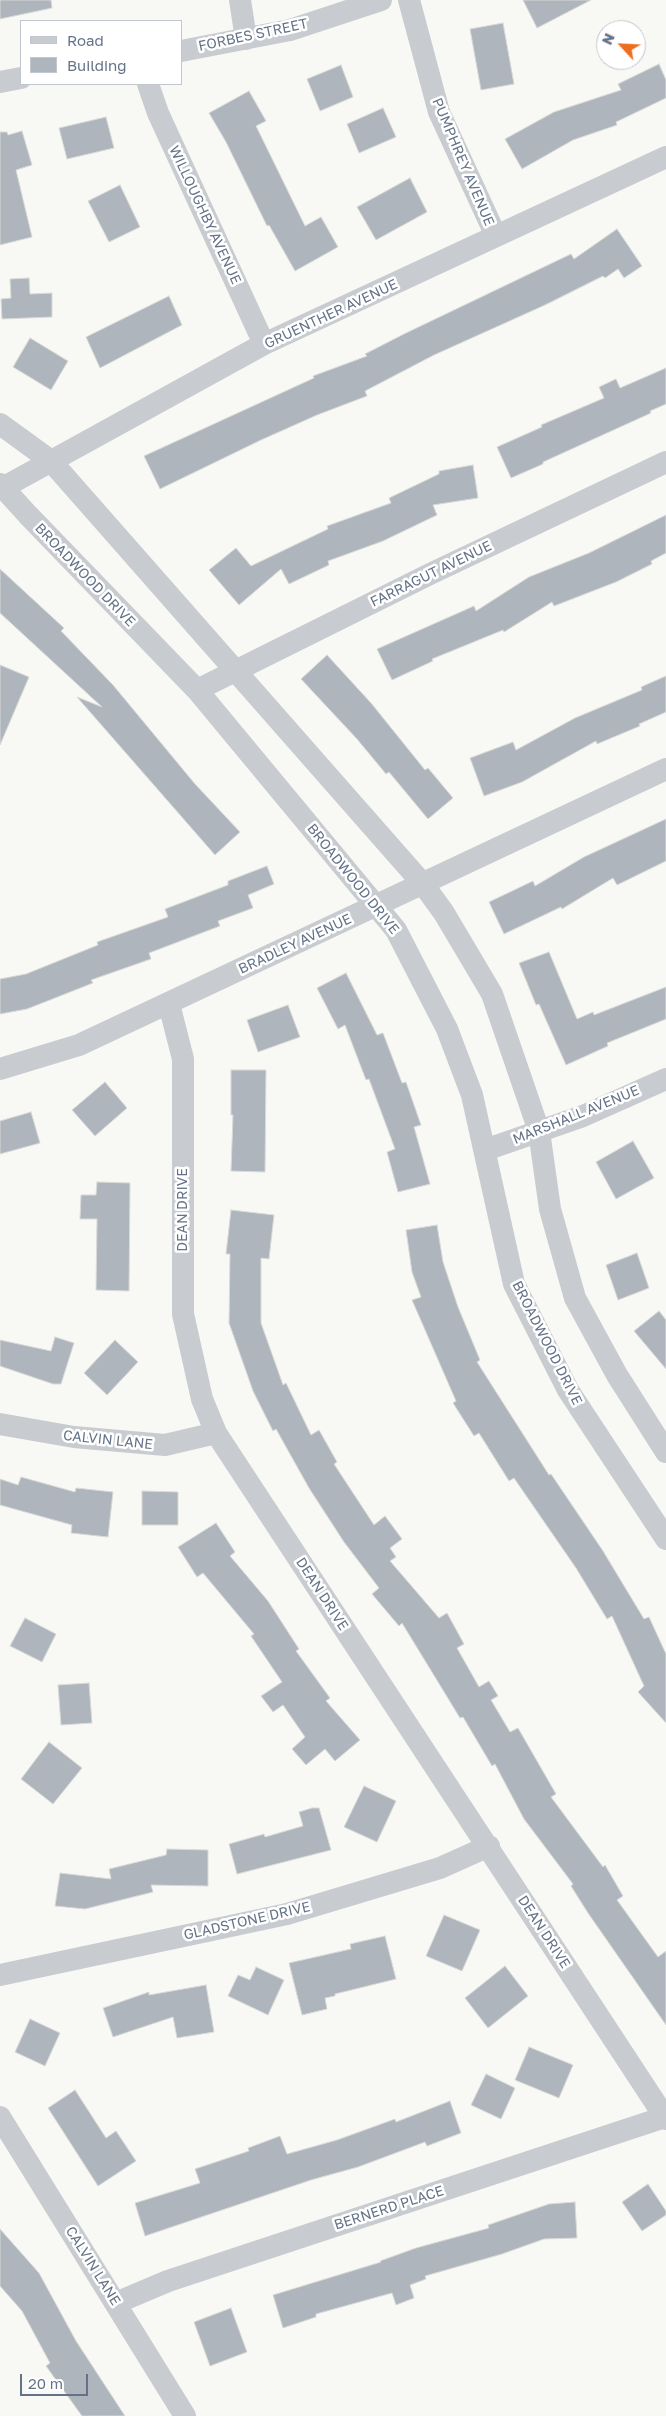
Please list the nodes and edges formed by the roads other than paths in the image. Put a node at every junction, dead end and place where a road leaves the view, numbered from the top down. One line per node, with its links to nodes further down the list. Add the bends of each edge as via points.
1 (240, 0): 4 (street)
2 (381, 0): 4 (street, FORBES STREET, via 290,30)
3 (409, 0): 10 (street, PUMPHREY AVENUE, via 439,112)
4 (246, 39): 5 (street, FORBES STREET)
5 (182, 51)
6 (20, 78): 7 (street)
7 (0, 82)
8 (148, 85): 11 (street, WILLOUGHBY AVENUE, via 158,113)
9 (666, 157): 10 (street, GRUENTHER AVENUE)
10 (496, 236): 11 (street, GRUENTHER AVENUE)
11 (264, 344): 13 (street, GRUENTHER AVENUE)
12 (0, 424): 13 (street)
13 (52, 461): 15 (street, GRUENTHER AVENUE); 16 (street)
14 (666, 462): 16 (street, FARRAGUT AVENUE)
15 (2, 485): 17 (street, BROADWOOD DRIVE)
16 (234, 671): 17 (street, FARRAGUT AVENUE); 19 (street)
17 (197, 690): 20 (street, BROADWOOD DRIVE)
18 (666, 769): 19 (street, BRADLEY AVENUE)
19 (423, 884): 20 (street, BRADLEY AVENUE); 24 (street, via 492,994)
20 (376, 906): 21 (street, BRADLEY AVENUE); 25 (street, BROADWOOD DRIVE, via 396,930 447,1029 472,1095)
21 (169, 1004): 22 (street, BRADLEY AVENUE, via 79,1045); 27 (street, DEAN DRIVE, via 183,1059 183,1314 202,1399)
22 (0, 1069)
23 (666, 1079): 24 (street, MARSHALL AVENUE)
24 (539, 1131): 25 (street, MARSHALL AVENUE); 28 (street, via 550,1209 575,1298 617,1375)
25 (485, 1150): 29 (street, BROADWOOD DRIVE, via 514,1284 568,1390)
26 (0, 1424): 27 (street, CALVIN LANE, via 74,1438 164,1445)
27 (216, 1433): 30 (street, DEAN DRIVE)
28 (666, 1452)
29 (666, 1539)
30 (489, 1846): 31 (street, GLADSTONE DRIVE, via 440,1868 287,1914); 33 (street, DEAN DRIVE)
31 (0, 1975)
32 (0, 2117): 34 (street, CALVIN LANE)
33 (665, 2118): 34 (street, BERNERD PLACE, via 168,2281)
34 (116, 2303): 35 (street, CALVIN LANE)
35 (185, 2416)

